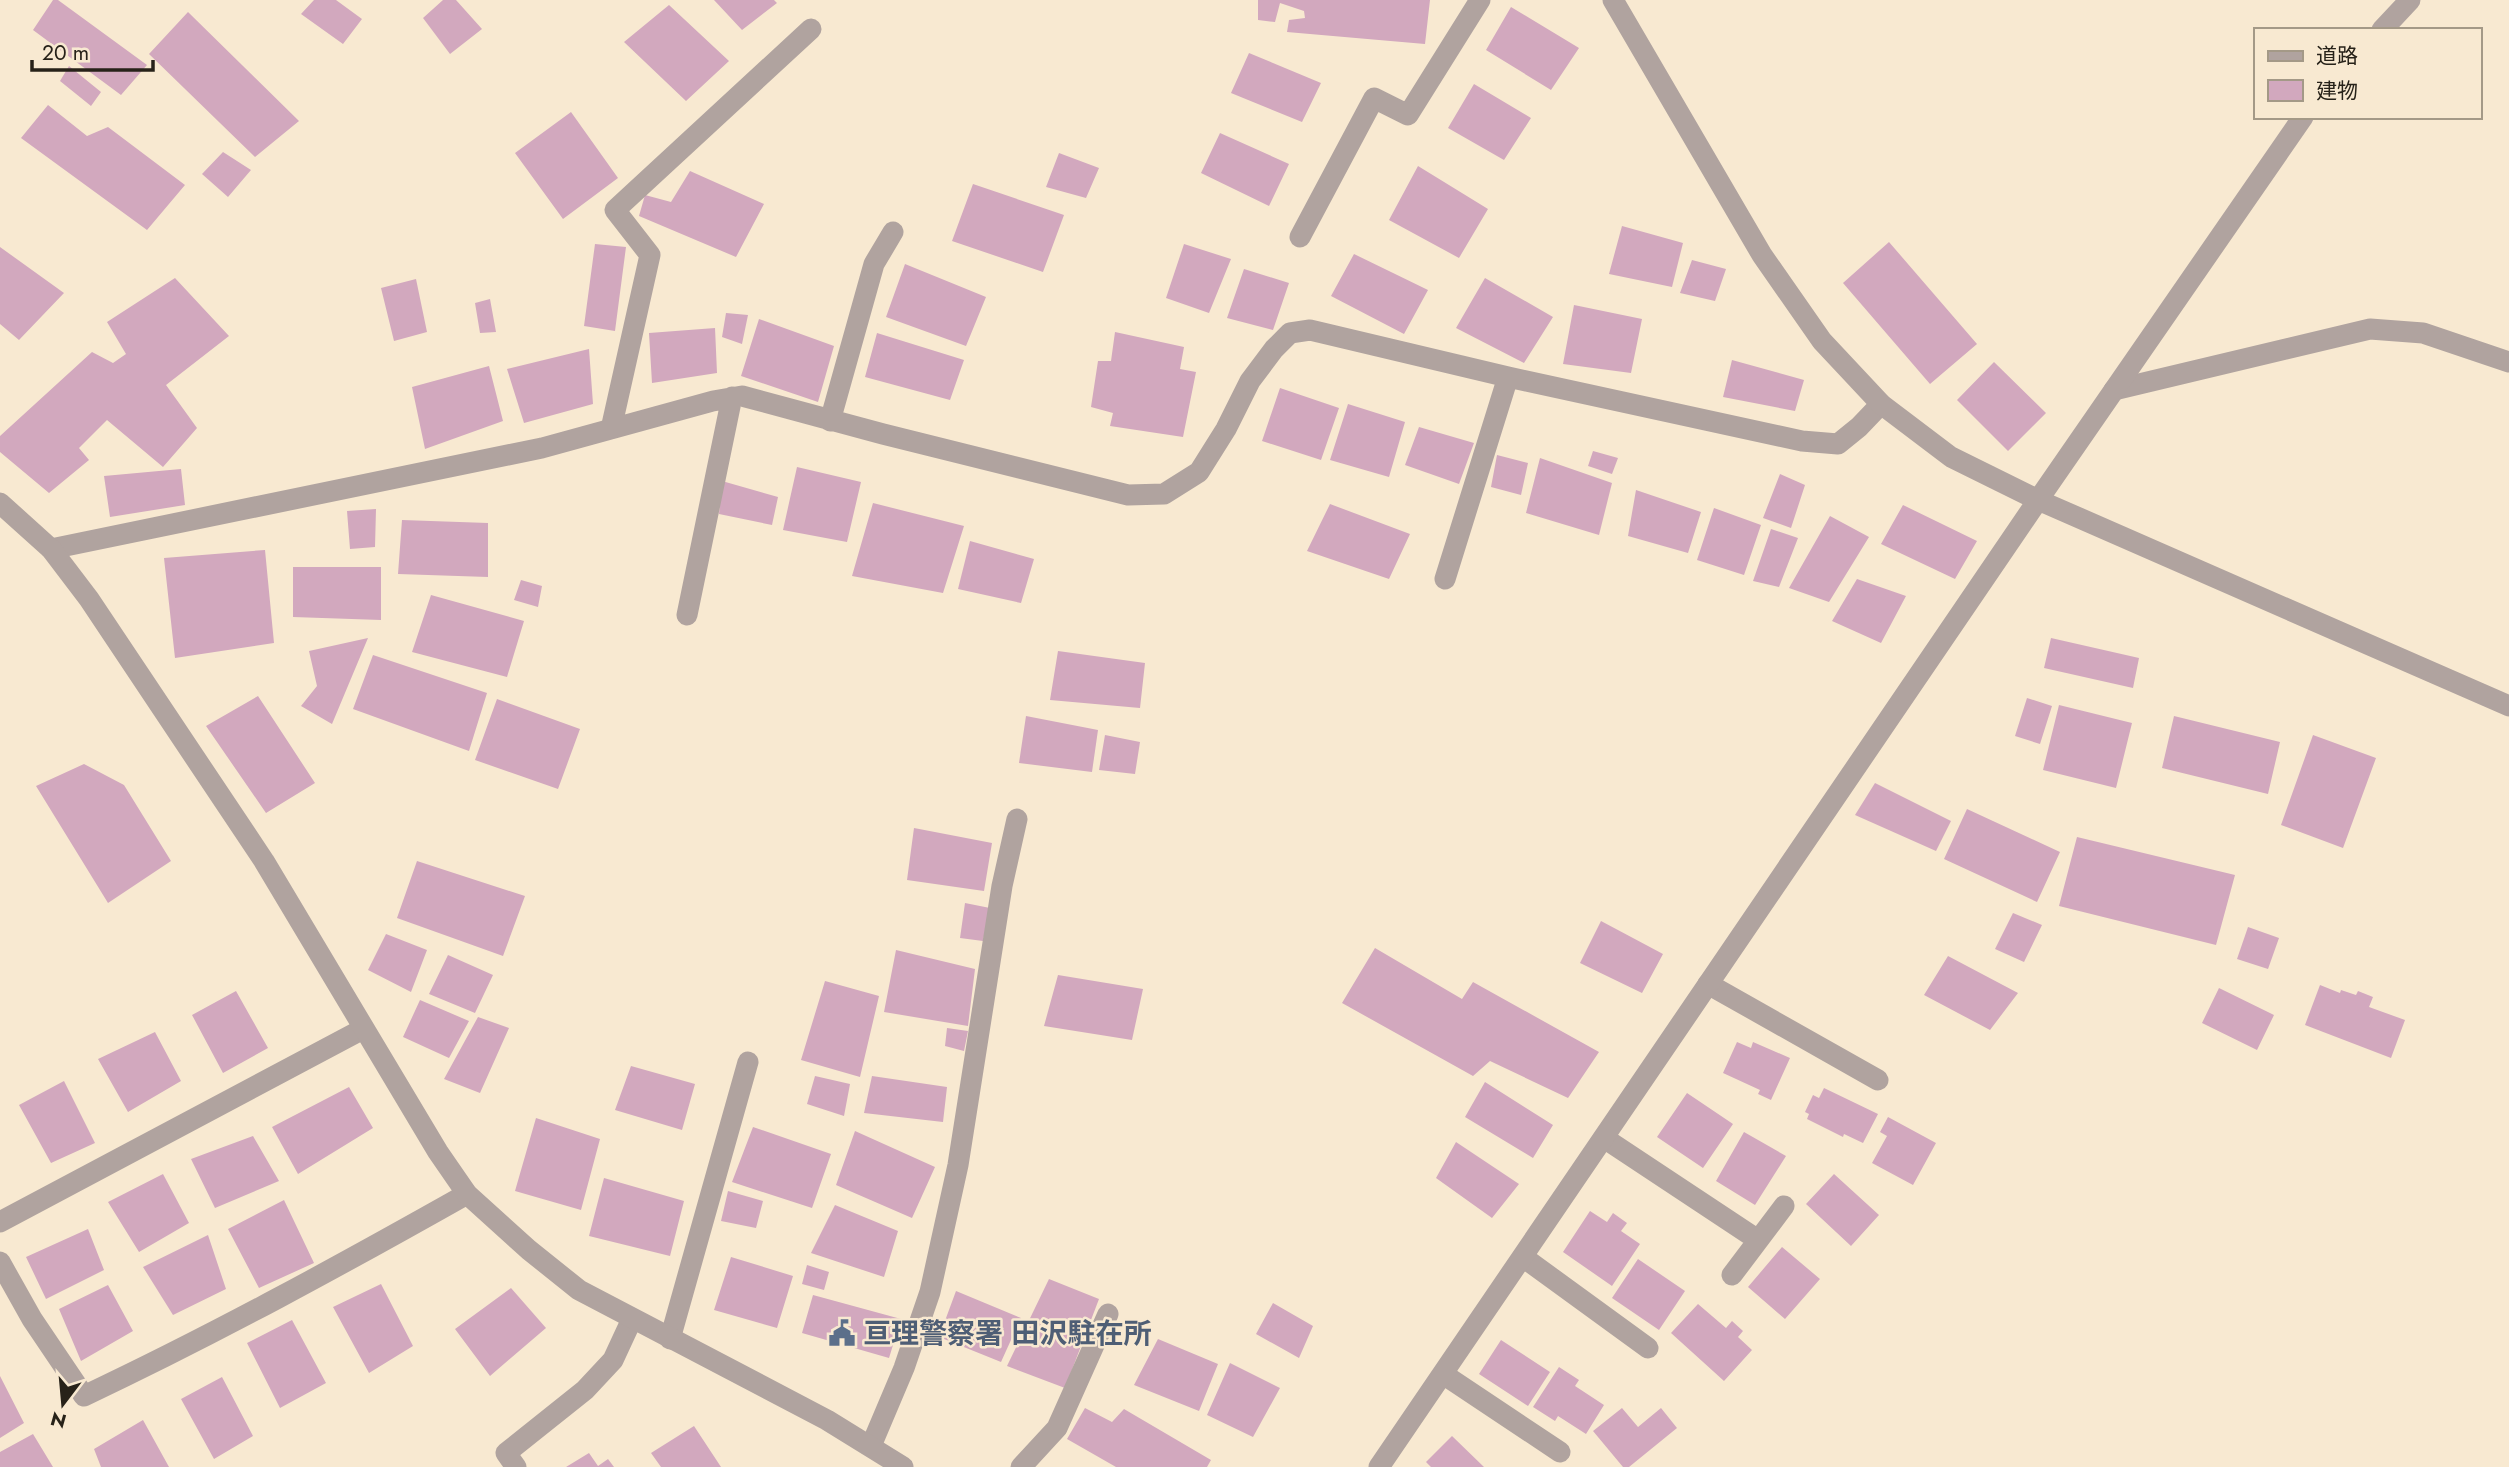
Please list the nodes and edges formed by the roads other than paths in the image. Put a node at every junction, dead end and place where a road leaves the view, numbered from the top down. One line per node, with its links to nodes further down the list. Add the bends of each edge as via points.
1 (1480, 0): 8 (street, via 1408,115 1374,98)
2 (1613, 0): 13 (street, via 1762,255 1822,341)
3 (2410, 0): 4 (street)
4 (2384, 28)
5 (811, 29): 15 (street, via 615,210 650,255)
6 (2302, 119): 11 (street)
7 (893, 232): 14 (street, via 874,264)
8 (1300, 237)
9 (2509, 362): 11 (street, via 2423,333 2370,329)
10 (1508, 377): 13 (street, via 1802,441 1838,444); 14 (street, via 1310,330 1290,333 1250,381 1199,472 1164,494 1128,495); 19 (street)
11 (2114, 390): 16 (street)
12 (732, 397): 14 (street); 15 (street); 20 (street)
13 (1881, 404): 16 (street, via 1951,457)
14 (830, 421)
15 (611, 429): 18 (street, via 377,484)
16 (2038, 500): 21 (street); 23 (street)
17 (0, 503): 18 (street)
18 (51, 550): 24 (street, via 89,598 264,861)
19 (1445, 579)
20 (687, 615)
21 (2509, 706)
22 (1017, 820): 40 (street, via 1002,886 958,1165 930,1292)
23 (1708, 984): 26 (street); 27 (street)
24 (363, 1030): 28 (street); 30 (street)
25 (748, 1062): 37 (street)
26 (1878, 1080)
27 (1604, 1138): 31 (street); 32 (street)
28 (467, 1194): 33 (street, via 294,1292 84,1396); 36 (street, via 579,1290)
29 (1784, 1206): 31 (street)
30 (0, 1222)
31 (1758, 1240): 34 (street)
32 (1522, 1257): 38 (street); 39 (street)
33 (0, 1262)
34 (1732, 1275)
35 (1108, 1314): 44 (street, via 1057,1428)
36 (632, 1320): 37 (street); 42 (street, via 613,1360 585,1390 506,1453)
37 (670, 1339): 40 (street)
38 (1648, 1348)
39 (1443, 1374): 41 (street); 45 (street)
40 (871, 1446): 43 (street)
41 (1560, 1452)
42 (516, 1467)
43 (903, 1467)
44 (1021, 1467)
45 (1379, 1467)

